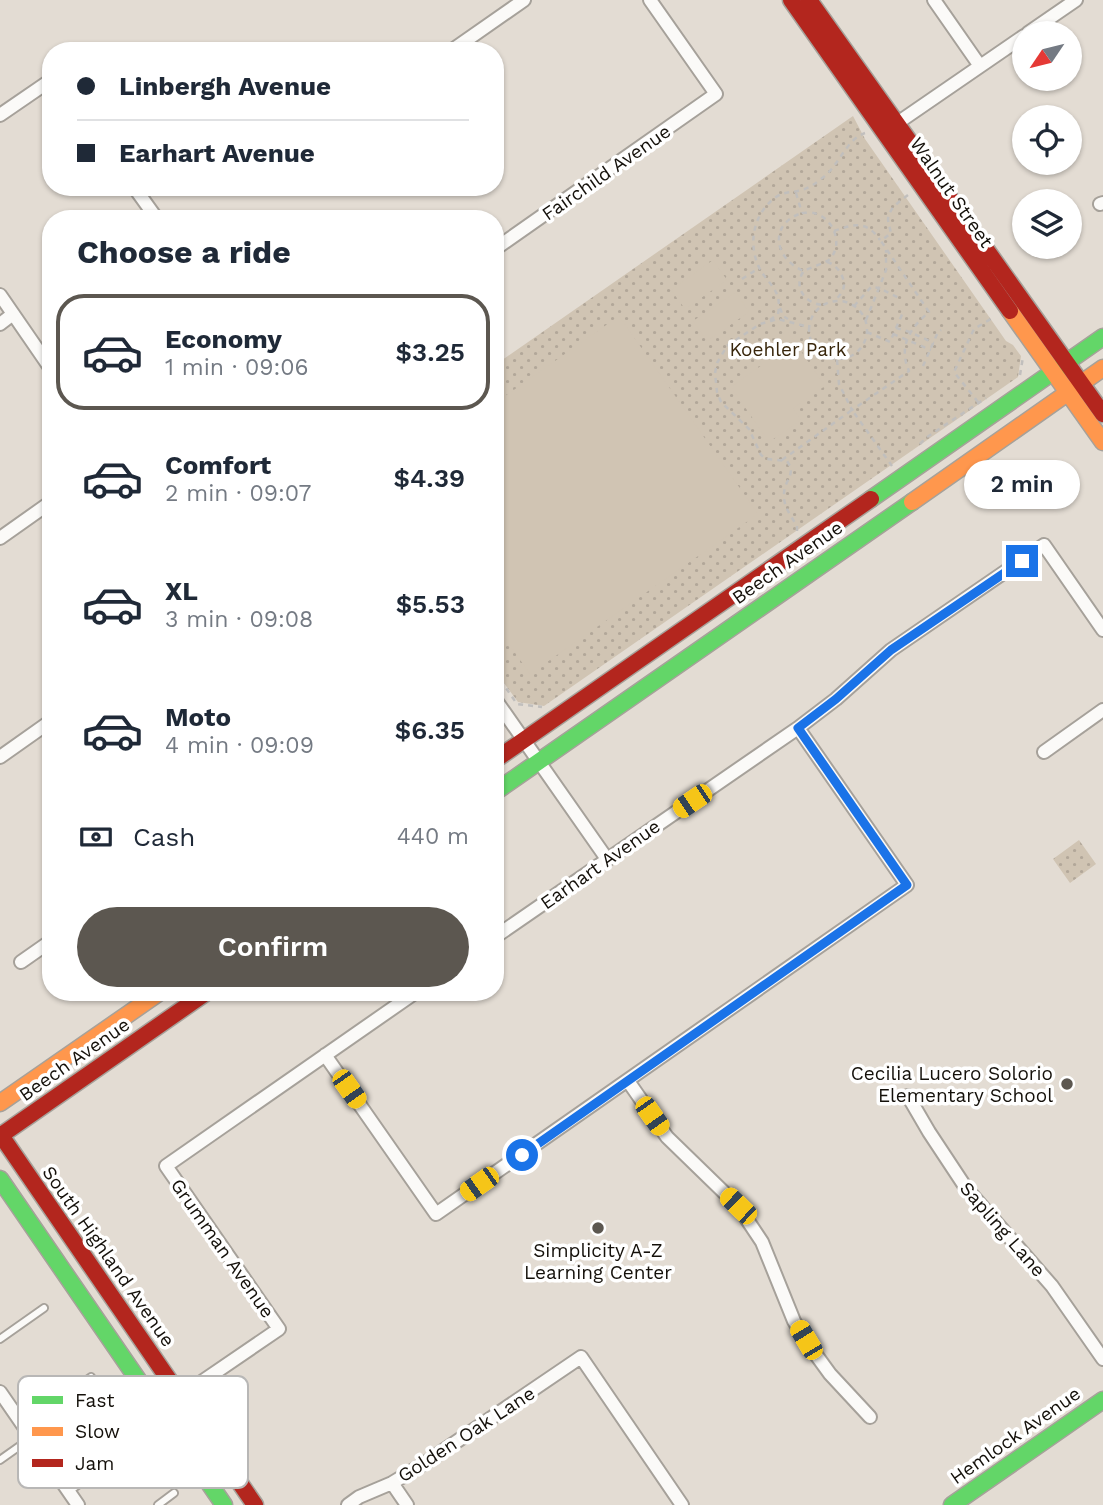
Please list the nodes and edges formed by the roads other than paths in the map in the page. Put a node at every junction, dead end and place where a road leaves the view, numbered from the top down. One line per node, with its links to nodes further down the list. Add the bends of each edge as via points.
1 (524, 0): 8 (street)
2 (650, 0): 14 (street, Fairchild Avenue, via 716,94)
3 (792, 0): 20 (street, Walnut Street, via 927,194)
4 (809, 0): 13 (street, Walnut Street)
5 (934, 0): 10 (street)
6 (1076, 0): 7 (street)
7 (1046, 21)
8 (464, 42)
9 (1012, 44): 10 (street)
10 (980, 66): 13 (street)
11 (42, 85): 12 (street)
12 (0, 115)
13 (896, 124): 20 (street, Walnut Street, via 1029,312)
14 (504, 243)
15 (0, 295): 16 (street)
16 (13, 314): 17 (street); 19 (street)
17 (0, 324)
18 (1103, 337): 20 (street, Beech Avenue)
19 (42, 356)
20 (1060, 366): 22 (street, Walnut Street); 32 (street, Beech Avenue)
21 (1103, 368): 22 (street, Beech Avenue)
22 (1075, 387): 23 (street, Walnut Street); 24 (street, Walnut Street); 36 (street, Beech Avenue)
23 (1103, 414)
24 (1103, 442)
25 (42, 508): 26 (street)
26 (0, 538)
27 (1103, 630): 31 (street, Earhart Avenue, via 1044,545 891,650)
28 (1103, 710): 33 (street)
29 (504, 712): 32 (street)
30 (42, 727): 35 (street)
31 (798, 728): 38 (street, Earhart Avenue); 46 (street, via 907,885)
32 (524, 740): 34 (street, Beech Avenue); 36 (street)
33 (1044, 752)
34 (504, 754)
35 (0, 757)
36 (540, 761): 37 (street, Beech Avenue); 38 (street)
37 (504, 786)
38 (607, 859): 39 (street, Earhart Avenue)
39 (504, 931)
40 (42, 947): 41 (street)
41 (20, 962)
42 (147, 1001): 48 (street, Beech Avenue)
43 (194, 1001): 49 (street, Beech Avenue)
44 (403, 1001): 45 (street)
45 (325, 1055): 46 (street, via 436,1214); 56 (street, Grumman Avenue, via 166,1166 279,1329)
46 (628, 1081): 59 (street, via 667,1137 738,1206 762,1242 794,1321 830,1374)
47 (908, 1096): 53 (street, Sapling Lane, via 966,1188 1052,1286)
48 (0, 1103)
49 (0, 1135): 55 (street, South Highland Avenue)
50 (0, 1180): 54 (street)
51 (44, 1308): 52 (lane)
52 (0, 1339)
53 (1103, 1359)
54 (135, 1376)
55 (166, 1376)
56 (211, 1376)
57 (0, 1392): 60 (street)
58 (1103, 1400): 75 (street, Hemlock Avenue)
59 (870, 1417)
60 (18, 1418)
61 (18, 1447): 62 (lane)
62 (0, 1460)
63 (392, 1483): 72 (street, Golden Oak Lane); 73 (street); 74 (street, Golden Oak Lane, via 581,1357)
64 (212, 1488): 70 (street)
65 (243, 1488): 71 (street, South Highland Avenue)
66 (67, 1489): 68 (street)
67 (174, 1493): 69 (lane)
68 (78, 1505)
69 (158, 1505)
70 (224, 1505)
71 (255, 1505)
72 (348, 1505)
73 (407, 1505)
74 (682, 1505)
75 (952, 1505)

